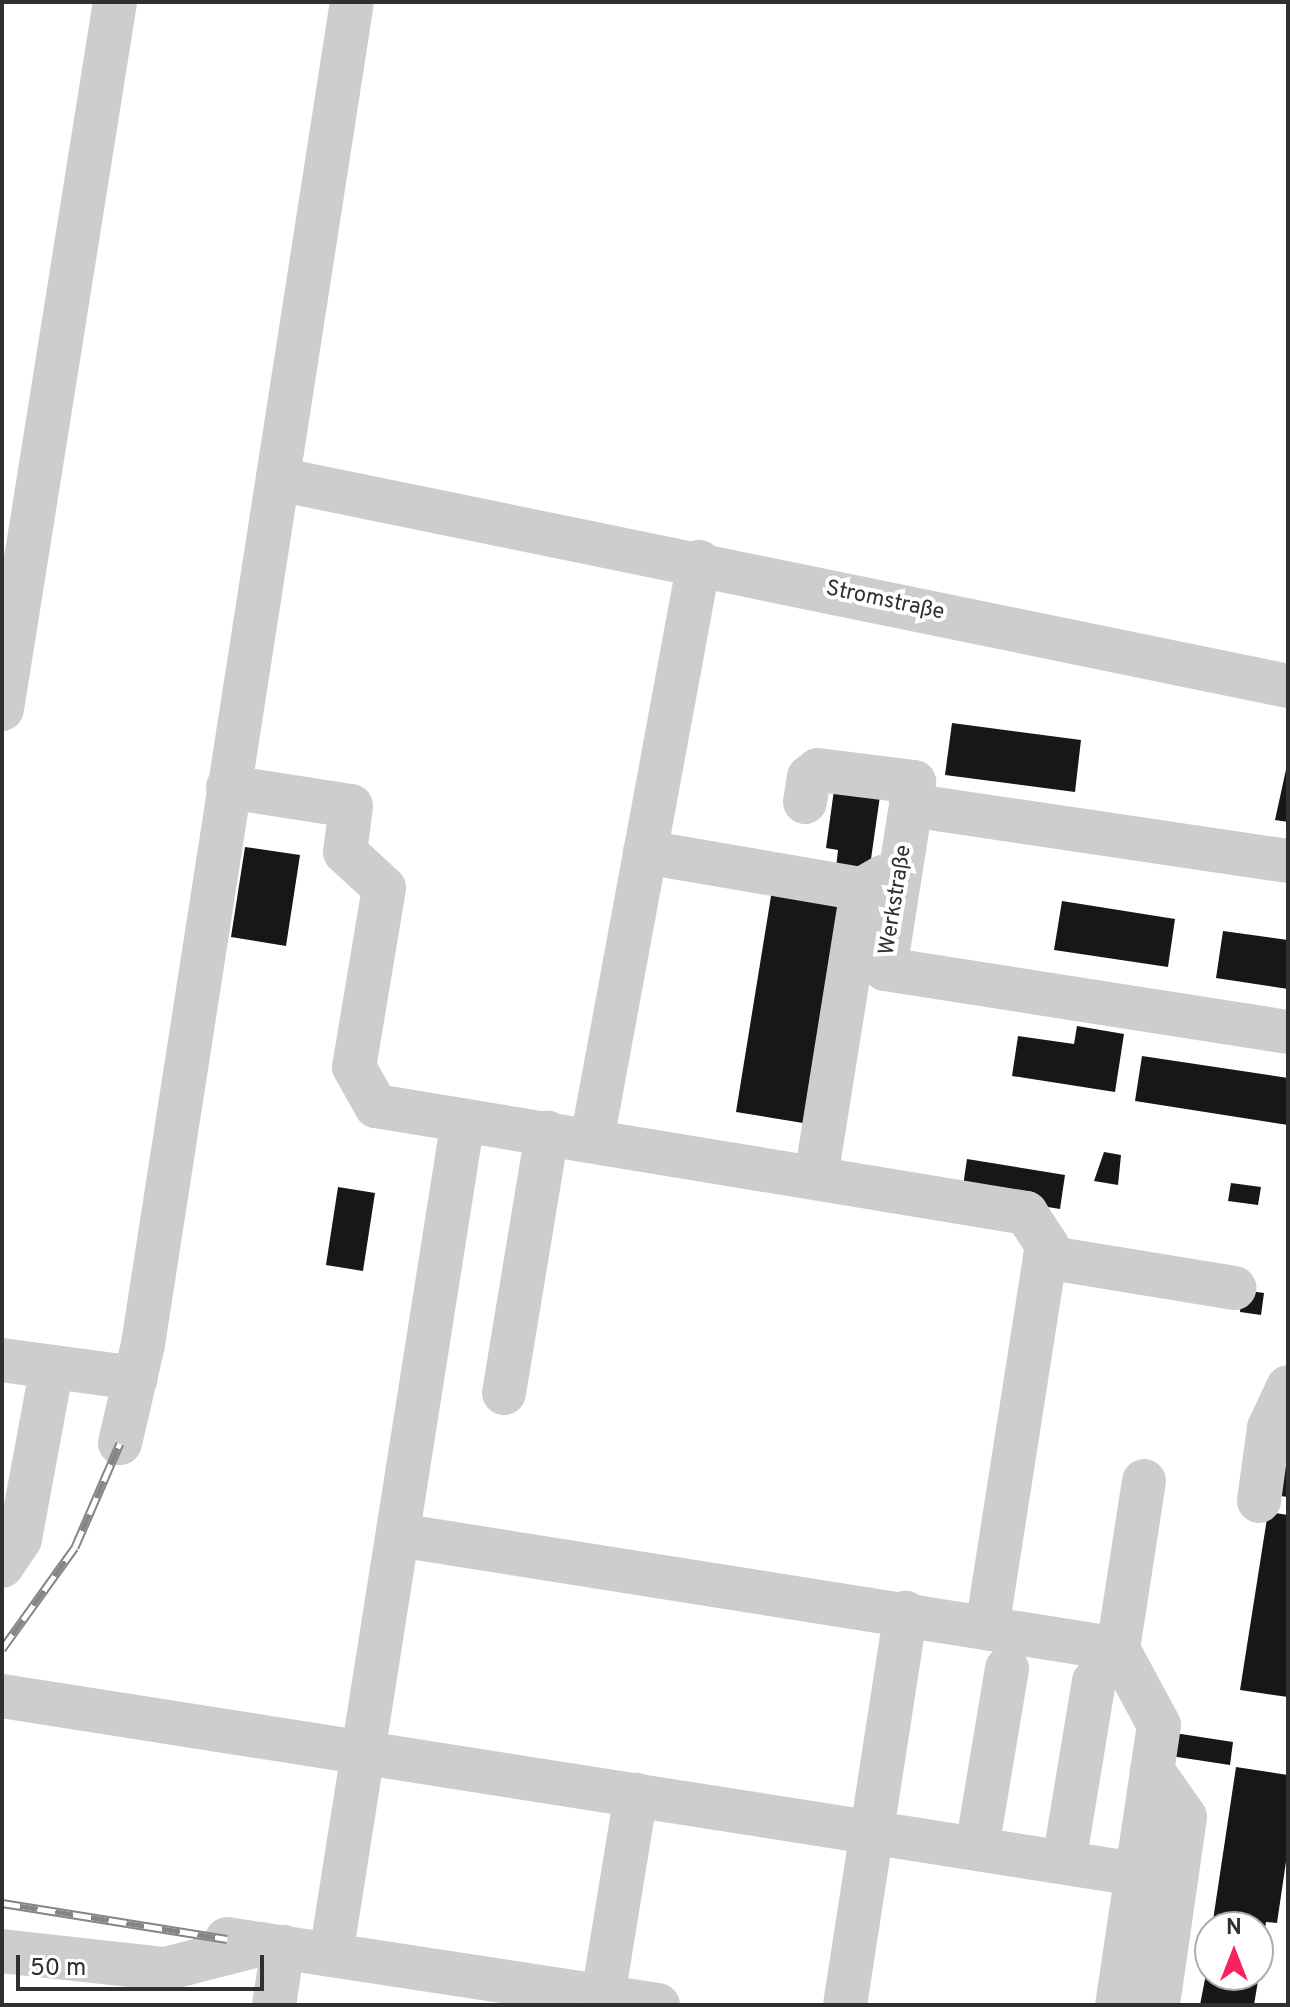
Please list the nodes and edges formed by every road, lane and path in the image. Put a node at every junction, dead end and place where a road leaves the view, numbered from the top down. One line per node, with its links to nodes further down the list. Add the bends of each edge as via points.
1 (115, 2): 6 (street)
2 (352, 2): 3 (street)
3 (278, 479): 4 (street, Stromstraße); 7 (street)
4 (699, 562): 5 (street, Stromstraße); 10 (street)
5 (1288, 686)
6 (2, 709)
7 (228, 787): 14 (street, via 351,806 345,852 384,888 354,1067 376,1106); 22 (street)
8 (805, 802): 9 (street, via 809,777 818,770 914,782)
9 (911, 805): 11 (street); 12 (street, Werkstraße)
10 (645, 852): 12 (street); 16 (street)
11 (1288, 861)
12 (880, 884): 13 (street, Werkstraße, via 885,969); 17 (street)
13 (1288, 1032)
14 (463, 1120): 15 (street); 28 (street)
15 (547, 1133): 16 (street); 24 (street)
16 (592, 1140): 17 (street)
17 (816, 1177): 18 (street, via 1026,1213 1047,1245)
18 (1045, 1257): 19 (street); 31 (street)
19 (1234, 1288)
20 (2, 1360): 21 (street)
21 (52, 1367): 22 (street); 29 (street, via 20,1539)
22 (136, 1378): 25 (street)
23 (1288, 1387): 27 (street, via 1269,1428)
24 (504, 1393)
25 (120, 1443)
26 (1144, 1481): 32 (street)
27 (1259, 1501)
28 (398, 1535): 30 (street); 35 (street)
29 (2, 1566)
30 (906, 1613): 31 (street); 38 (street)
31 (987, 1626): 32 (street)
32 (1106, 1665): 36 (street, via 1159,1725); 40 (street)
33 (1007, 1668): 39 (street)
34 (2, 1696): 35 (street)
35 (363, 1753): 37 (street); 44 (street)
36 (1152, 1770): 41 (street); 50 (street, via 1185,1817)
37 (636, 1795): 38 (street); 45 (street)
38 (872, 1832): 39 (street); 48 (street)
39 (977, 1848): 40 (street)
40 (1064, 1862): 41 (street)
41 (1136, 1874): 49 (street)
42 (258, 1943): 43 (street, via 165,1969); 44 (street); 46 (street)
43 (2, 1951)
44 (331, 1955): 45 (street)
45 (603, 1996): 47 (street)
46 (274, 2005)
47 (658, 2005)
48 (845, 2005)
49 (1117, 2005)
50 (1158, 2005)

